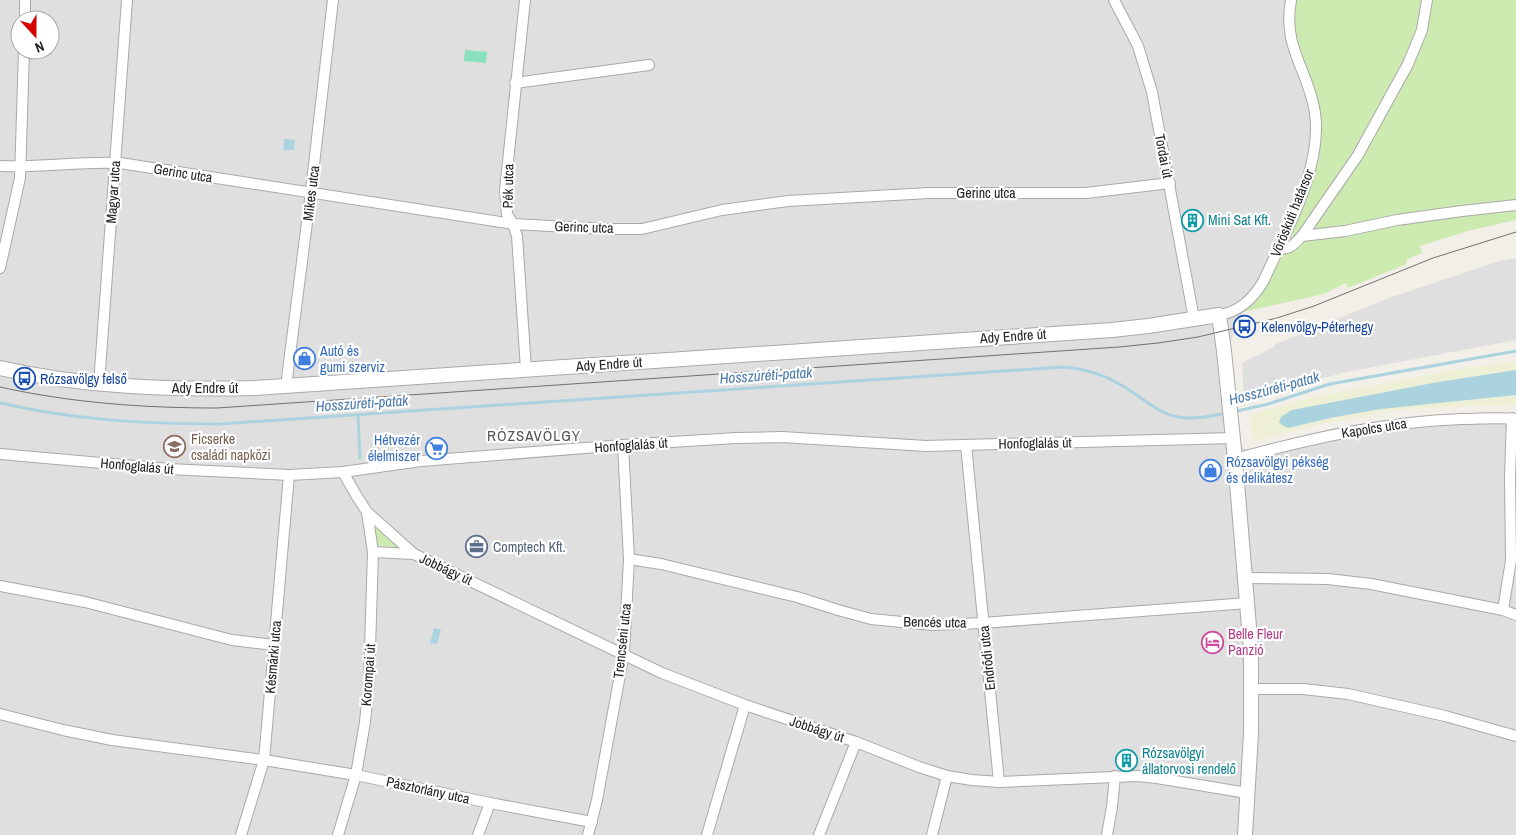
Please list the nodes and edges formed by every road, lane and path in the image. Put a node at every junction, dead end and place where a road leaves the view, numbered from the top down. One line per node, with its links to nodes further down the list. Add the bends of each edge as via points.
1 (127, 0): 10 (street, Magyar utca)
2 (333, 0): 14 (street, Mikes utca)
3 (525, 0): 9 (street, Pék utca)
4 (1114, 0): 13 (street, Tordai út, via 1144,64)
5 (1291, 0): 18 (street, Vöröskúti határsor, via 1290,41 1313,102 1317,137 1302,194)
6 (1427, 0): 17 (street, via 1422,30 1408,64 1358,155)
7 (24, 60): 12 (street)
8 (649, 65): 9 (street)
9 (515, 84): 16 (street, Pék utca, via 506,190 507,214)
10 (115, 162): 12 (street, Gerinc utca); 14 (street, Gerinc utca); 24 (street, Magyar utca)
11 (0, 166): 12 (street, Gerinc utca)
12 (21, 167): 19 (street)
13 (1170, 183): 16 (street, Gerinc utca, via 1086,193 929,193 788,201 722,210 642,228); 21 (street, Tordai út)
14 (311, 193): 16 (street, Gerinc utca); 25 (street, Mikes utca)
15 (1516, 205): 17 (street)
16 (513, 224): 23 (street, Pék utca, via 517,236)
17 (1302, 236): 18 (street, via 1286,249)
18 (1278, 248): 20 (street, Vöröskúti határsor, via 1257,292 1242,307)
19 (0, 268)
20 (1218, 316): 21 (street, Ady Endre út); 27 (street)
21 (1194, 319): 23 (street, Ady Endre út, via 1112,330)
22 (0, 368): 24 (street, Ady Endre út)
23 (526, 369): 25 (street, Ady Endre út)
24 (99, 384): 25 (street, Ady Endre út, via 218,389)
25 (286, 386)
26 (1514, 418): 31 (street, Kapolcs utca, via 1436,420 1378,426); 41 (street, via 1510,477 1511,560)
27 (1233, 438): 29 (street, Honfoglalás út); 31 (street)
28 (623, 445): 29 (street, Honfoglalás út, via 782,438 926,446); 32 (street, Honfoglalás út, via 421,461); 37 (street, Trencséni utca)
29 (966, 445): 43 (street, Endrődi utca)
30 (0, 454): 33 (street, Honfoglalás út, via 170,469)
31 (1235, 458): 38 (street)
32 (343, 472): 33 (street, Honfoglalás út); 34 (street, Jobbágy út)
33 (289, 475): 44 (street, Késmárki utca)
34 (367, 512): 35 (street, Korompai út); 36 (street, Jobbágy út)
35 (373, 552): 36 (street, Jobbágy út); 52 (street, Korompai út, via 369,681)
36 (414, 554): 45 (street, Jobbágy út)
37 (629, 559): 43 (street, Bencés utca, via 797,596 871,618 932,625); 45 (street, Trencséni utca)
38 (1246, 578): 40 (street); 41 (street, via 1328,579 1371,584)
39 (0, 586): 44 (street, via 85,602 232,640)
40 (1248, 603): 43 (street, Bencés utca); 46 (street)
41 (1503, 610): 42 (street)
42 (1516, 614)
43 (983, 623): 55 (street, Endrődi utca)
44 (274, 645): 51 (street, Késmárki utca)
45 (624, 653): 47 (street, Jobbágy út); 58 (street, Trencséni utca)
46 (1252, 689): 49 (street, via 1303,689 1348,694); 56 (street)
47 (745, 706): 50 (street, Jobbágy út); 63 (street)
48 (0, 714): 51 (street, Pásztorlány utca, via 112,740)
49 (1516, 736)
50 (856, 742): 53 (street, Jobbágy út); 64 (street)
51 (264, 760): 52 (street, Pásztorlány utca); 59 (street, Késmárki utca)
52 (356, 774): 57 (street, Pásztorlány utca); 60 (street, Korompai út)
53 (947, 776): 55 (street, Jobbágy út); 65 (street)
54 (1115, 776): 55 (street, Jobbágy út); 56 (street, Jobbágy út, via 1157,778); 66 (street)
55 (999, 782)
56 (1248, 793): 67 (street)
57 (490, 803): 58 (street, Pásztorlány utca); 61 (street)
58 (592, 822): 62 (street, Trencséni utca)
59 (241, 835)
60 (338, 835)
61 (478, 835)
62 (588, 835)
63 (707, 835)
64 (819, 835)
65 (932, 835)
66 (1107, 835)
67 (1245, 835)

